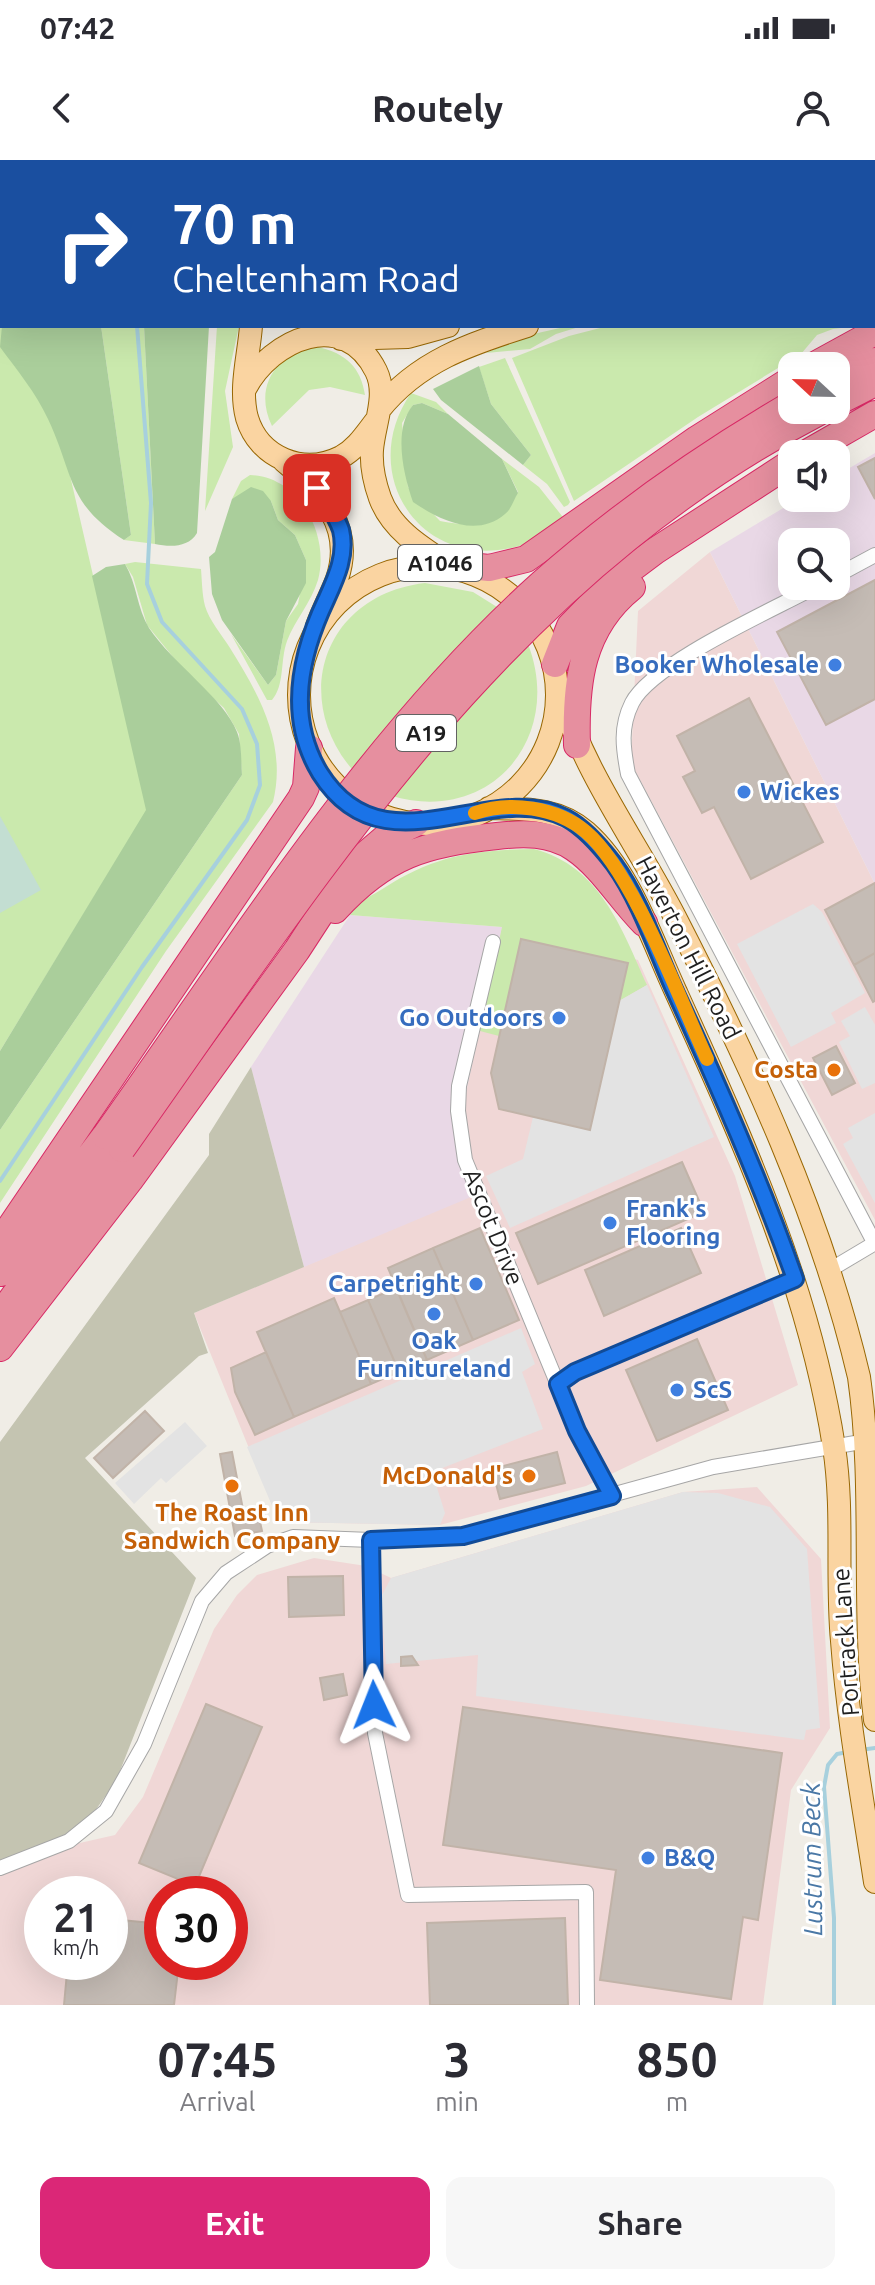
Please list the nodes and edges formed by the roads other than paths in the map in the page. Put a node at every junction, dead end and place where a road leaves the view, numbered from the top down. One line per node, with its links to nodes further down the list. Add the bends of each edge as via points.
1 (251, 328): 11 (main road, A1046)
2 (441, 328): 5 (main road, via 408,337)
3 (521, 328): 15 (main road, via 445,355 409,377)
4 (875, 332): 6 (highway)
5 (322, 334): 11 (main road, via 274,352 256,368); 15 (main road, A1046, via 361,352 376,372)
6 (839, 352)
7 (875, 361): 8 (highway)
8 (850, 373)
9 (875, 383): 12 (highway)
10 (778, 388): 24 (highway, via 526,559 489,568)
11 (245, 389): 20 (main road, A1046, via 252,432)
12 (850, 396)
13 (778, 412): 37 (highway, A19, bridge, via 721,445 620,518 541,585 412,718 340,810)
14 (875, 414): 18 (highway)
15 (378, 415): 20 (main road, via 342,457 314,463); 24 (main road, A1046, via 371,454 380,499 408,537)
16 (875, 423): 18 (street)
17 (799, 424): 37 (highway, A19, bridge, via 734,462 634,533 552,601 479,674 357,819)
18 (838, 435): 19 (highway)
19 (829, 440)
20 (284, 461): 27 (main road, A1046, via 317,488 341,533 337,579)
21 (778, 471): 22 (highway)
22 (706, 520): 28 (highway, via 655,551 589,604 570,626); 30 (highway, via 623,594 598,624 580,667)
23 (875, 555): 25 (street)
24 (452, 564): 27 (main road, A1046, via 371,581 354,592); 28 (main road, A1046, via 509,592 532,617)
25 (850, 568)
26 (791, 600): 39 (street, via 661,671 634,700 622,745 628,774)
27 (313, 638): 31 (main road, A1046, via 299,684)
28 (555, 664): 29 (main road, A1046)
29 (559, 691): 30 (main road, Haverton Hill Road / A1046); 32 (main road, A1046, via 557,718 542,757 517,790)
30 (577, 745): 40 (main road, Haverton Hill Road / A1046, via 674,916 749,1067)
31 (309, 748): 33 (main road, A1046, via 328,783 359,809); 38 (highway, via 301,798)
32 (489, 808): 33 (main road, A1046, via 456,819); 34 (main road, Haverton Hill Road / A1046, via 537,809 587,832 615,866)
33 (416, 823): 36 (highway, via 376,844 351,867)
34 (644, 923): 36 (highway, A1046, via 619,899 602,872 574,848 556,838 524,833 444,841 398,858 344,900); 42 (main road, Haverton Hill Road / A1046, via 757,1174)
35 (493, 942): 45 (street, Ascot Drive, via 459,1086 461,1138 483,1208)
36 (297, 950): 44 (highway)
37 (113, 1142): 41 (highway, A19); 43 (highway, A19)
38 (0, 1242)
39 (875, 1243): 40 (street)
40 (828, 1271): 46 (main road, Haverton Hill Road / A1046)
41 (0, 1273)
42 (795, 1279): 45 (street, via 575,1372); 47 (main road, Haverton Hill Road / A1046, via 817,1357)
43 (0, 1315)
44 (0, 1348)
45 (558, 1384): 48 (street, Ascot Drive)
46 (874, 1440): 47 (street); 50 (main road, Portrack Lane / A1046, via 868,1645)
47 (834, 1449): 48 (street, via 713,1467); 52 (main road, Portrack Lane / A1046, via 841,1638)
48 (612, 1496): 49 (street, via 463,1536)
49 (371, 1540): 51 (street, via 293,1537 267,1546 226,1573 202,1601 144,1744 106,1811 69,1841); 53 (street, via 375,1733 408,1895 586,1892)
50 (875, 1720)
51 (0, 1868)
52 (875, 1882)
53 (587, 2005)

